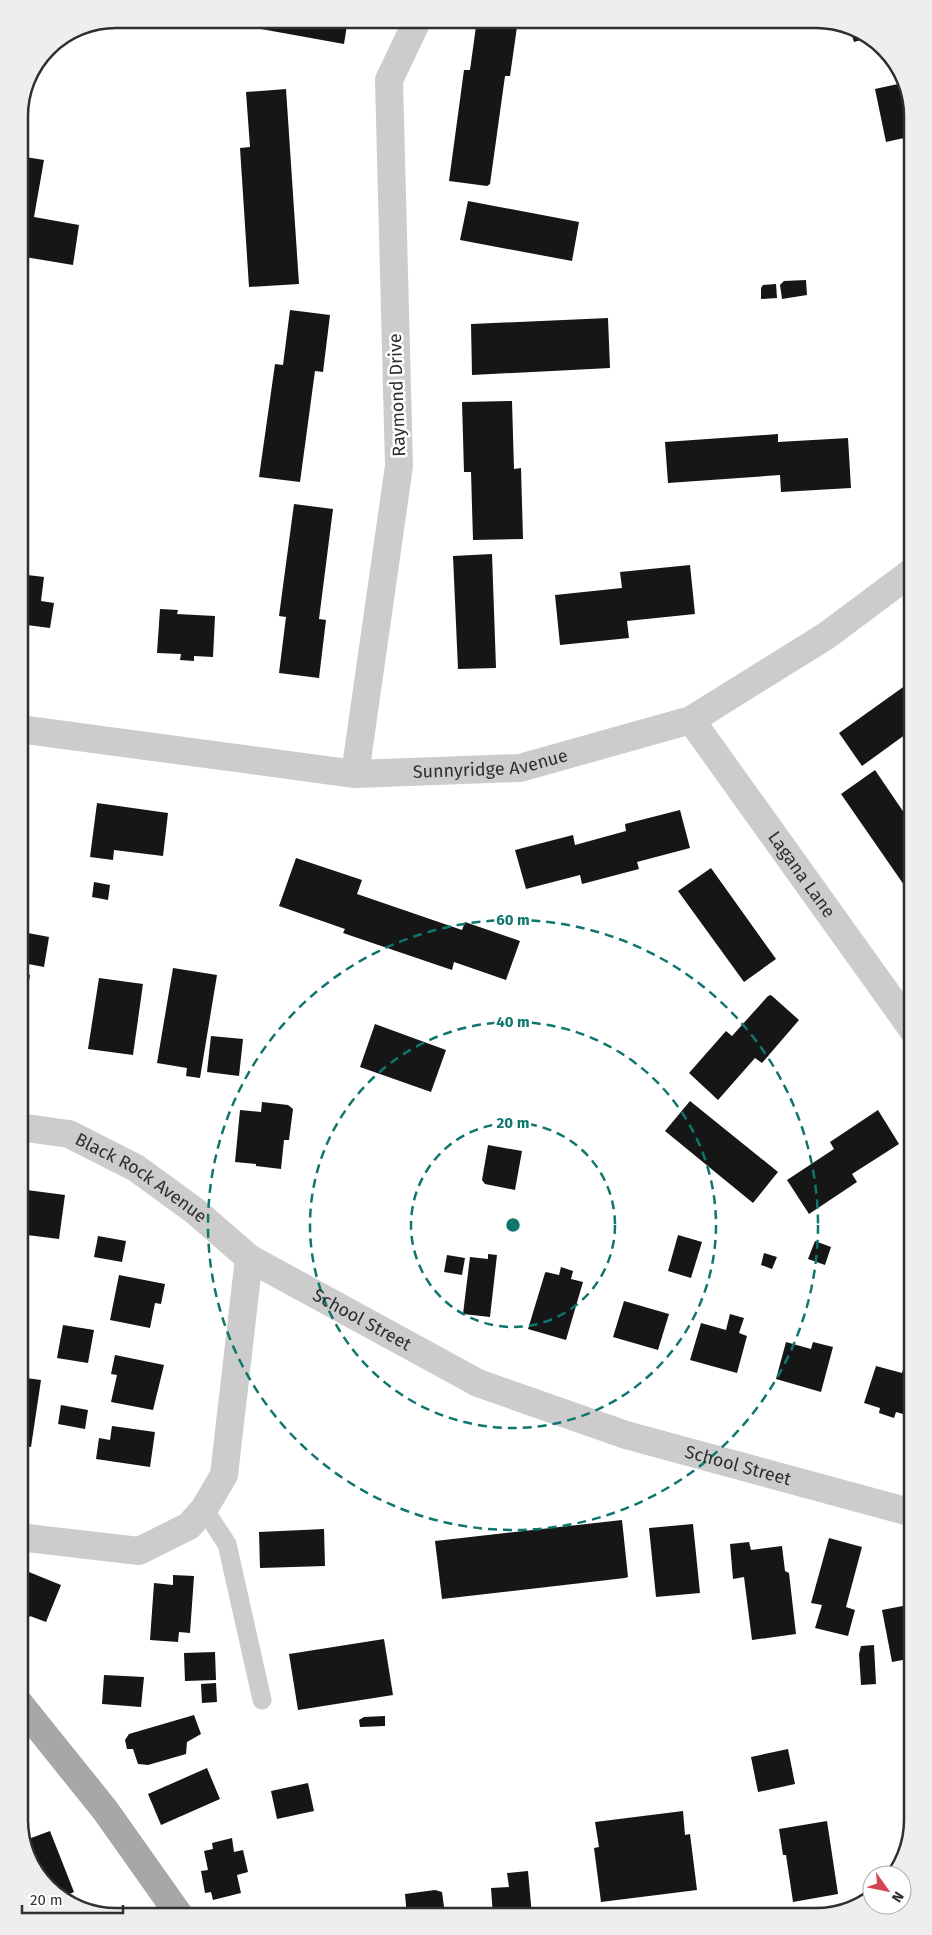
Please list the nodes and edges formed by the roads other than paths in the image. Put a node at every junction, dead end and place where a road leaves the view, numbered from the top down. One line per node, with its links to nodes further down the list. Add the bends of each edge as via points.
1 (414, 28): 5 (street, Raymond Drive, via 389,80 399,466)
2 (904, 578): 3 (street, Sunnyridge Avenue, via 826,636)
3 (691, 720): 5 (street, Sunnyridge Avenue, via 520,768); 6 (street, Lagana Lane)
4 (28, 730): 5 (street, Sunnyridge Avenue)
5 (356, 774)
6 (904, 1017)
7 (28, 1128): 8 (street, Black Rock Avenue, via 69,1134 136,1168 195,1211)
8 (249, 1258): 9 (street, via 224,1475); 10 (street, School Street, via 478,1383 626,1435)
9 (204, 1509): 11 (street, via 189,1526 139,1551); 12 (lane, via 227,1544)
10 (904, 1511)
11 (28, 1538)
12 (262, 1700)
13 (28, 1714): 14 (main road, via 105,1810)
14 (174, 1907)

